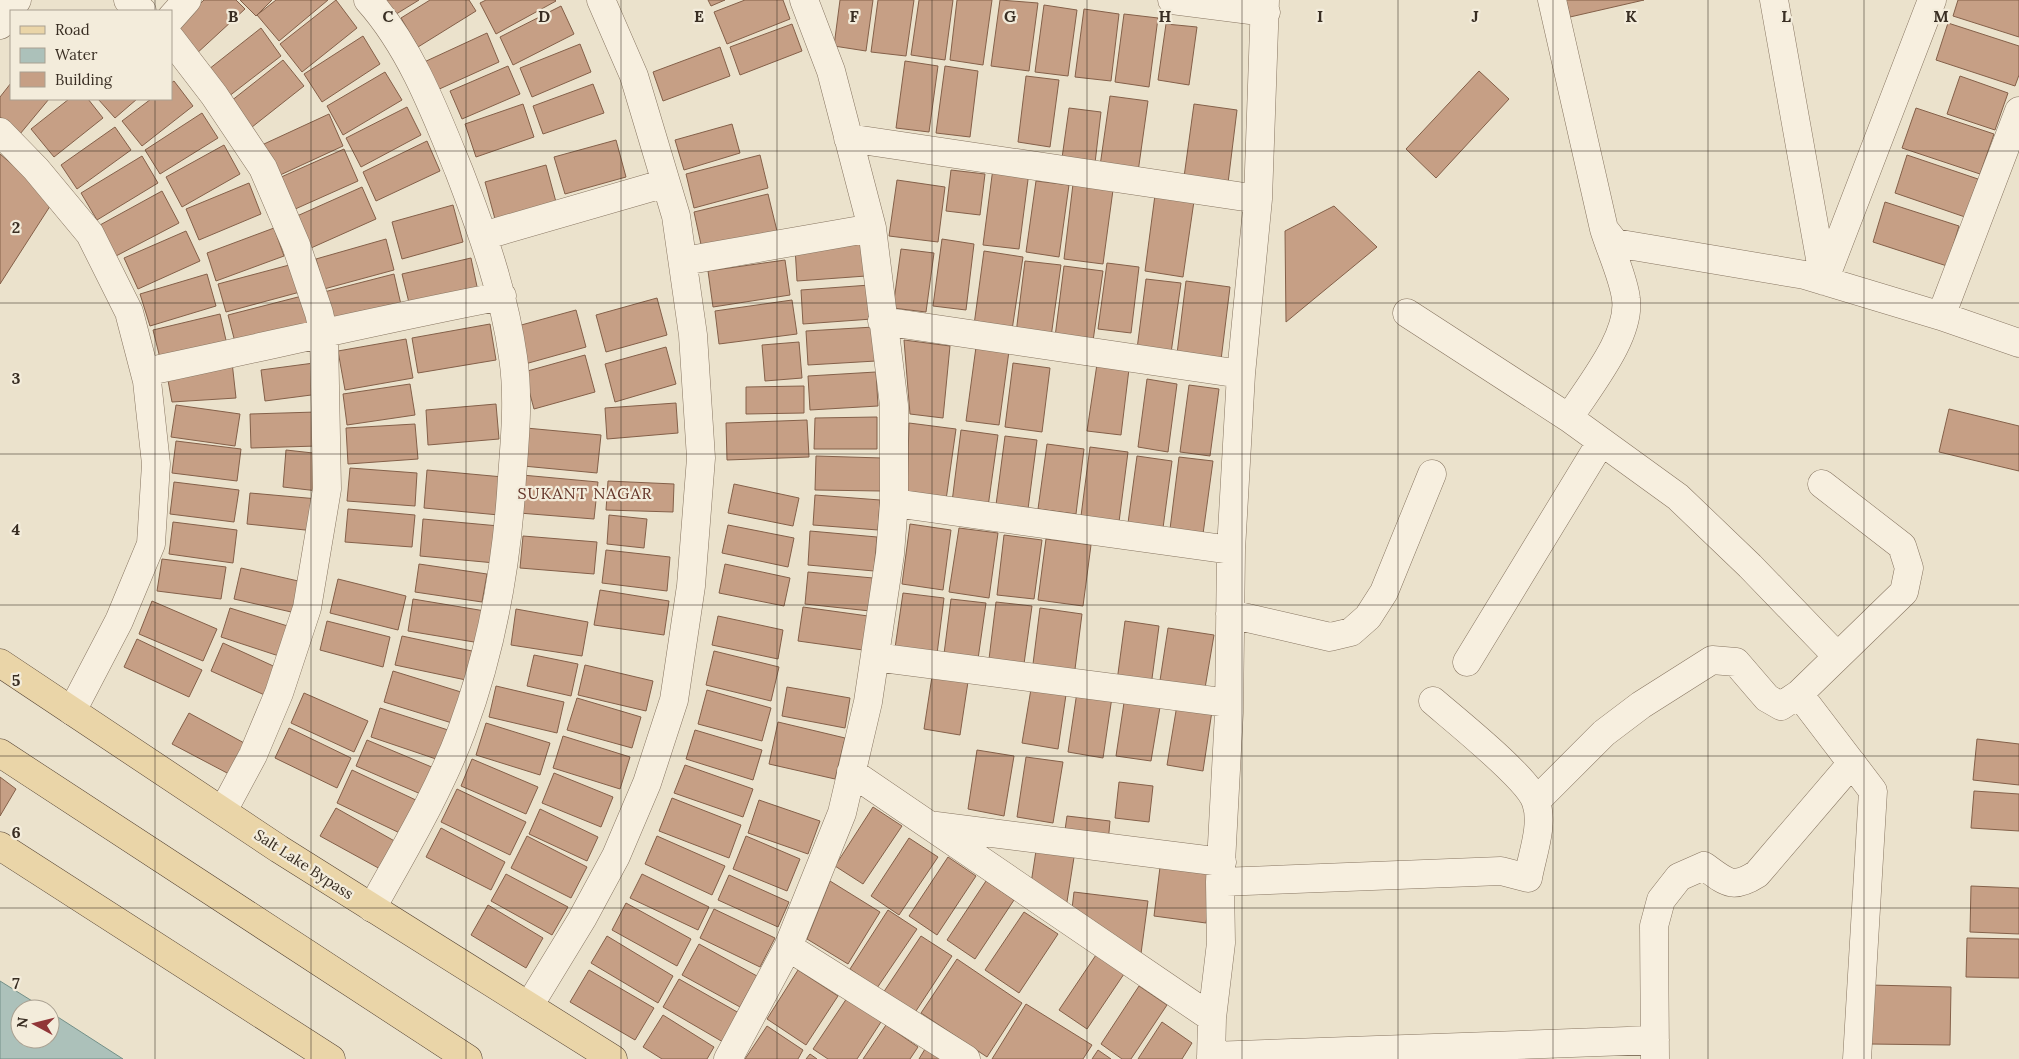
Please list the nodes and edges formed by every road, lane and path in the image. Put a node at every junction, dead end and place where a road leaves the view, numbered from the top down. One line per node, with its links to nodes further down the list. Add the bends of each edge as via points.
1 (128, 0): 12 (street)
2 (188, 0): 13 (street)
3 (368, 0): 23 (street, via 389,23 437,116)
4 (601, 0): 19 (street, via 634,76)
5 (804, 0): 18 (street, via 831,71)
6 (1172, 0): 10 (street)
7 (1552, 0): 22 (street)
8 (1774, 0): 25 (street)
9 (1932, 0): 25 (street)
10 (1266, 6): 20 (street)
11 (10, 10): 14 (street)
12 (141, 10)
13 (172, 17)
14 (0, 25)
15 (172, 40): 30 (street, via 263,168 296,245)
16 (2019, 111): 28 (street)
17 (0, 132): 32 (street, via 36,169 90,234 130,312)
18 (848, 138): 20 (street); 21 (street)
19 (666, 183): 23 (street); 24 (street)
20 (1258, 199): 33 (street)
21 (872, 228): 24 (street); 29 (street)
22 (1604, 229): 25 (street, via 1615,243 1630,247 1805,275); 34 (street, via 1626,298 1626,320 1612,350)
23 (483, 236): 26 (street)
24 (684, 262): 59 (street, via 693,335 701,458 691,586 674,700 647,783 616,856)
25 (1824, 281): 28 (street)
26 (502, 296): 30 (street, via 402,315); 57 (street, via 514,359 516,428 509,534 490,639 462,731 432,796)
27 (1407, 312): 34 (street)
28 (1941, 316): 31 (street)
29 (882, 321): 33 (street); 38 (street, via 894,406)
30 (324, 335): 32 (street); 53 (street, via 327,489 307,608 279,693 253,755)
31 (2019, 344)
32 (145, 372): 48 (street, via 156,464 151,544 118,621)
33 (1241, 374): 39 (street)
34 (1569, 418): 35 (street)
35 (1601, 442): 41 (street, via 1678,497); 43 (street)
36 (1432, 474): 40 (street, via 1384,592 1368,618 1351,632 1330,637)
37 (1822, 484): 41 (street, via 1902,546 1909,568 1904,592)
38 (894, 503): 39 (street); 42 (street)
39 (1231, 550): 40 (street)
40 (1230, 614): 47 (street)
41 (1836, 656): 45 (street)
42 (875, 657): 47 (street); 51 (street)
43 (1467, 662)
44 (0, 663): 48 (main road, Salt Lake Bypass)
45 (1799, 694): 50 (street); 52 (street, via 1781,706 1767,698 1736,662 1712,660 1604,733)
46 (1433, 701): 52 (street, via 1522,780)
47 (1229, 703): 56 (street)
48 (72, 711): 53 (main road, Salt Lake Bypass)
49 (0, 753): 65 (main road)
50 (1852, 763): 61 (street, via 1758,874 1743,883 1725,881 1704,866 1679,877 1662,900 1654,926); 68 (street, via 1873,791)
51 (851, 772): 54 (street); 58 (street, via 842,813)
52 (1536, 802): 56 (street, via 1538,824 1528,878 1501,871)
53 (222, 811): 57 (main road, Salt Lake Bypass)
54 (930, 825): 56 (street); 60 (street)
55 (10, 853): 64 (main road)
56 (1221, 872): 60 (street, via 1221,943)
57 (372, 908): 59 (main road, Salt Lake Bypass)
58 (788, 947): 66 (street); 67 (street)
59 (529, 1006): 62 (main road, Salt Lake Bypass)
60 (1212, 1018): 63 (street)
61 (1655, 1050): 63 (street)
62 (597, 1055)
63 (1211, 1057)
64 (331, 1059)
65 (468, 1059)
66 (728, 1059)
67 (966, 1059)
68 (1857, 1059)

